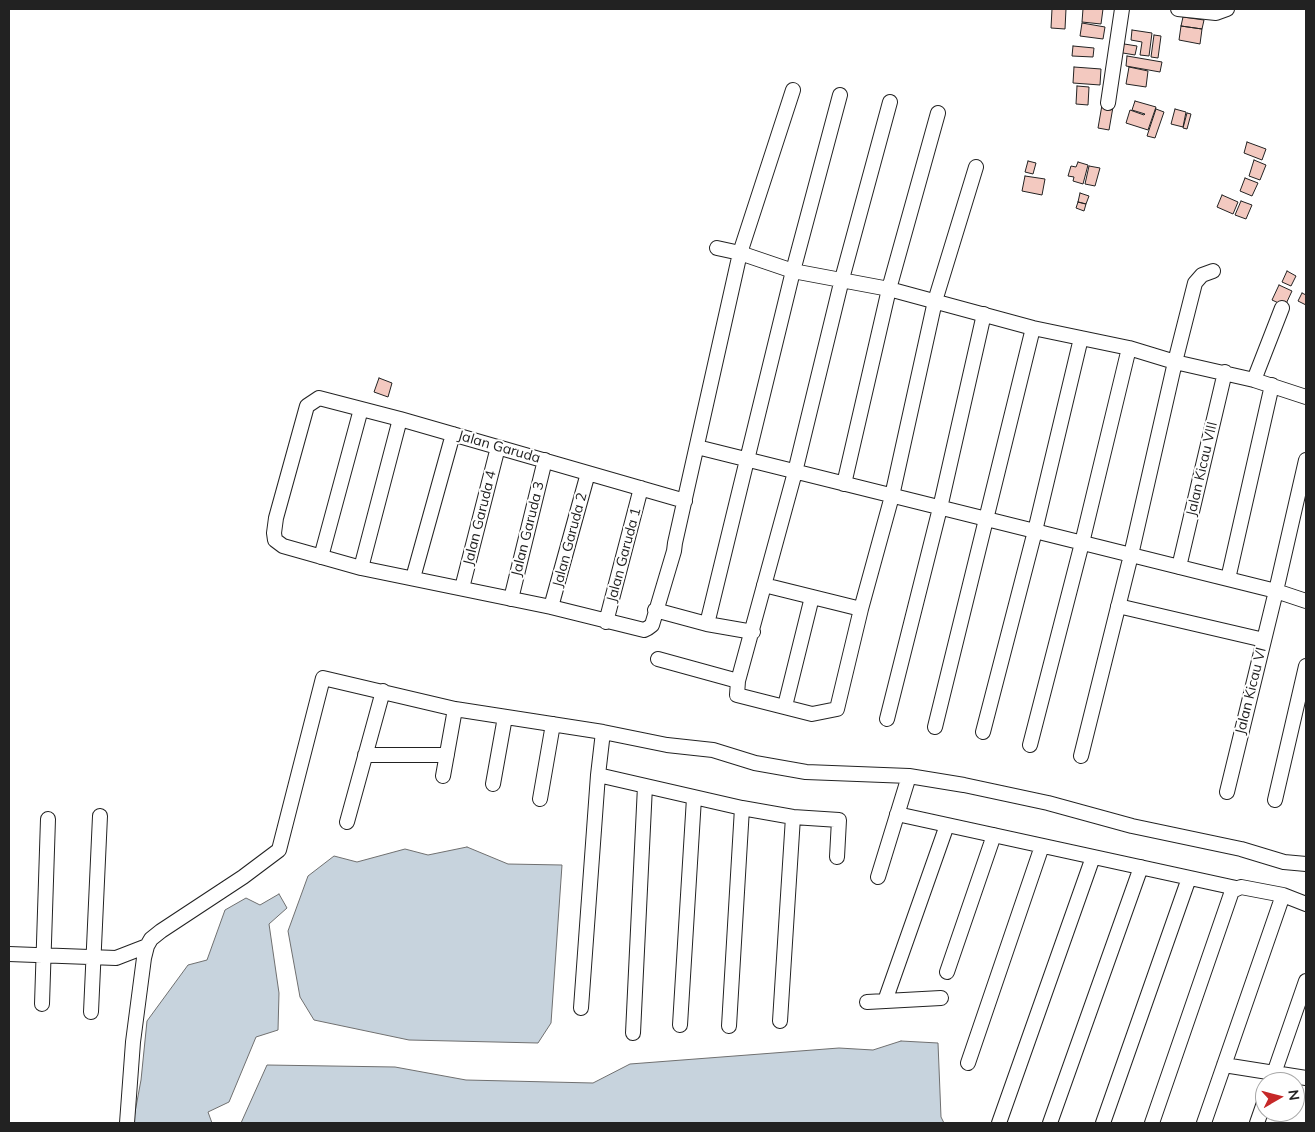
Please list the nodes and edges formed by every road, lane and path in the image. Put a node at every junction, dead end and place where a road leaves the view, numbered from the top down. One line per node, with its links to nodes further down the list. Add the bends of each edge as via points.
1 (1122, 9): 7 (street)
2 (1178, 9): 3 (street, via 1216,13)
3 (1227, 9)
4 (792, 90): 11 (street)
5 (840, 95): 12 (street)
6 (890, 102): 14 (street)
7 (1108, 104)
8 (938, 113): 15 (street)
9 (976, 167): 16 (street)
10 (717, 248): 11 (street)
11 (740, 253): 12 (street); 31 (street)
12 (793, 271): 14 (street); 33 (street)
13 (1214, 271): 22 (street, via 1202,275 1195,283)
14 (842, 280): 15 (street); 35 (street)
15 (889, 289): 16 (street); 37 (street)
16 (935, 301): 18 (street); 39 (street)
17 (1282, 308): 24 (street)
18 (984, 314): 19 (street); 41 (street)
19 (1032, 328): 20 (street); 42 (street)
20 (1081, 338): 21 (street); 43 (street)
21 (1130, 348): 22 (street); 44 (street)
22 (1175, 362): 23 (street); 45 (street)
23 (1225, 372): 24 (street); 47 (street, Jalan Kicau VIII)
24 (1254, 380): 25 (street)
25 (1272, 385): 26 (street); 50 (street)
26 (1306, 397)
27 (361, 409): 28 (street, Jalan Garuda); 46 (street); 46 (street, Jalan Garuda, via 318,398 307,406 276,518 275,540 283,546)
28 (400, 419): 29 (street, Jalan Garuda); 48 (street)
29 (453, 434): 30 (street, Jalan Garuda); 49 (street)
30 (498, 447): 32 (street, Jalan Garuda); 52 (street, Jalan Garuda 4)
31 (697, 447): 33 (street); 40 (street)
32 (545, 460): 36 (street, Jalan Garuda); 55 (street, Jalan Garuda 3)
33 (748, 460): 35 (street); 62 (street)
34 (1306, 460): 53 (street, Jalan Kicau VI)
35 (795, 472): 37 (street); 51 (street)
36 (588, 473): 38 (street, Jalan Garuda); 58 (street, Jalan Garuda 2)
37 (844, 484): 39 (street)
38 (641, 488): 40 (street, Jalan Garuda); 61 (street, Jalan Garuda 1)
39 (892, 496): 41 (street); 59 (street)
40 (685, 501): 60 (street, via 674,551)
41 (940, 508): 42 (street); 72 (street)
42 (987, 519): 43 (street); 74 (street)
43 (1035, 531): 44 (street); 76 (street)
44 (1082, 543): 45 (street); 77 (street)
45 (1131, 555): 47 (street); 57 (street)
46 (322, 556): 48 (street)
47 (1179, 567): 50 (street)
48 (361, 568): 49 (street)
49 (413, 578): 52 (street)
50 (1228, 579): 53 (street)
51 (764, 585): 54 (street); 63 (street)
52 (462, 588): 55 (street)
53 (1276, 590): 56 (street); 64 (street, Jalan Kicau VI)
54 (812, 597): 59 (street); 69 (street)
55 (511, 599): 58 (street)
56 (1306, 601)
57 (1118, 606): 64 (street); 80 (street)
58 (551, 607): 61 (street)
59 (861, 609): 69 (street, via 837,709 812,714)
60 (655, 610): 61 (street, via 652,625 644,630); 62 (street)
61 (606, 622)
62 (707, 624): 63 (street)
63 (753, 632): 67 (street)
64 (1264, 640): 86 (street, Jalan Kicau VI)
65 (658, 659): 67 (street)
66 (1306, 666): 89 (street)
67 (738, 681): 69 (street, via 737,695)
68 (382, 691): 70 (street); 78 (street); 108 (street, via 323,678 279,850 161,931 151,939)
69 (784, 706)
70 (455, 709): 71 (street); 79 (street)
71 (505, 717): 73 (street); 84 (street)
72 (887, 720)
73 (553, 724): 75 (street); 88 (street)
74 (935, 728)
75 (603, 732): 82 (street); 83 (street, via 713,750 806,772)
76 (983, 732)
77 (1030, 745)
78 (365, 755): 79 (street); 95 (street)
79 (447, 755): 81 (street)
80 (1081, 756)
81 (443, 776)
82 (598, 776): 85 (street); 118 (street)
83 (909, 776): 91 (street); 101 (street, via 972,786 1284,862)
84 (493, 784)
85 (644, 786): 87 (street); 123 (street)
86 (1227, 792)
87 (694, 798): 90 (street); 121 (street)
88 (540, 799)
89 (1275, 800)
90 (742, 808): 93 (street); 122 (street)
91 (897, 814): 96 (street); 103 (street)
92 (100, 816): 111 (street)
93 (792, 817): 99 (street, via 839,820); 120 (street)
94 (48, 819): 110 (street)
95 (347, 822)
96 (948, 825): 97 (street); 115 (street)
97 (994, 836): 98 (street); 112 (street)
98 (1042, 846): 100 (street); 124 (street)
99 (837, 857)
100 (1093, 857): 102 (street); 129 (street)
101 (1306, 864)
102 (1141, 867): 104 (street); 130 (street)
103 (878, 877)
104 (1189, 878): 105 (street); 131 (street)
105 (1236, 888): 106 (street); 132 (street, via 1232,891)
106 (1283, 896): 107 (street); 125 (street)
107 (1306, 904)
108 (145, 952): 111 (street, via 116,958); 128 (street, via 133,1042)
109 (9, 954): 110 (street)
110 (44, 955): 111 (street); 117 (street)
111 (92, 958): 119 (street)
112 (947, 972)
113 (1306, 981): 126 (street)
114 (940, 998): 115 (street)
115 (885, 1001): 116 (street)
116 (867, 1002)
117 (42, 1004)
118 (581, 1008)
119 (91, 1012)
120 (780, 1021)
121 (680, 1025)
122 (729, 1026)
123 (633, 1033)
124 (968, 1063)
125 (1224, 1065): 127 (street); 133 (street)
126 (1275, 1072)
127 (1255, 1073)
128 (127, 1123)
129 (999, 1123)
130 (1050, 1123)
131 (1103, 1123)
132 (1152, 1123)
133 (1204, 1123)

